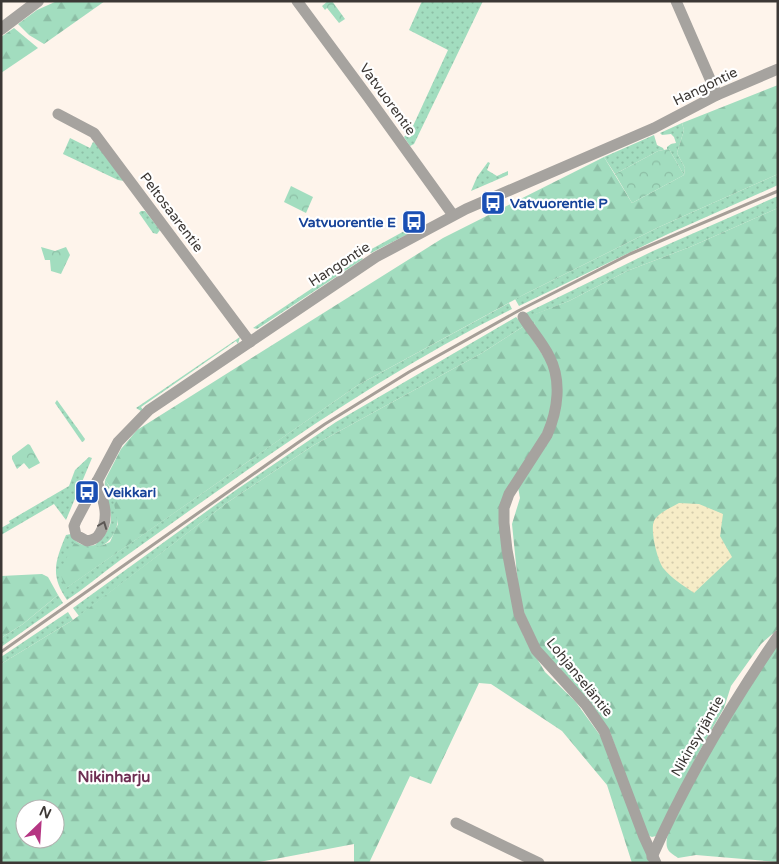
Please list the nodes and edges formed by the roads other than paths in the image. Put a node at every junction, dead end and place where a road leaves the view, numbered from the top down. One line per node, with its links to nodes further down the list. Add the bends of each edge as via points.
1 (38, 1): 4 (street)
2 (297, 1): 8 (street, Vatvuorentie)
3 (676, 1): 6 (street)
4 (1, 29)
5 (778, 69): 6 (street, Hangontie)
6 (717, 95): 8 (street, Hangontie, via 654,128)
7 (58, 114): 10 (street, Peltosaarentie, via 94,133)
8 (453, 215): 10 (street, Hangontie, via 376,257)
9 (523, 317): 14 (street, Lohjanseläntie, via 549,354 554,366 557,397 552,424 509,494 504,508 507,550 519,614 536,650 604,731)
10 (250, 342): 11 (street, Hangontie, via 150,410 118,442)
11 (97, 481): 11 (street, Hangontie, one-way to 11, via 74,526 76,535 87,541 99,535 106,520)
12 (778, 636): 14 (street, Nikinsyrjäntie, via 693,772)
13 (456, 823): 15 (street)
14 (654, 860)
15 (539, 863)

